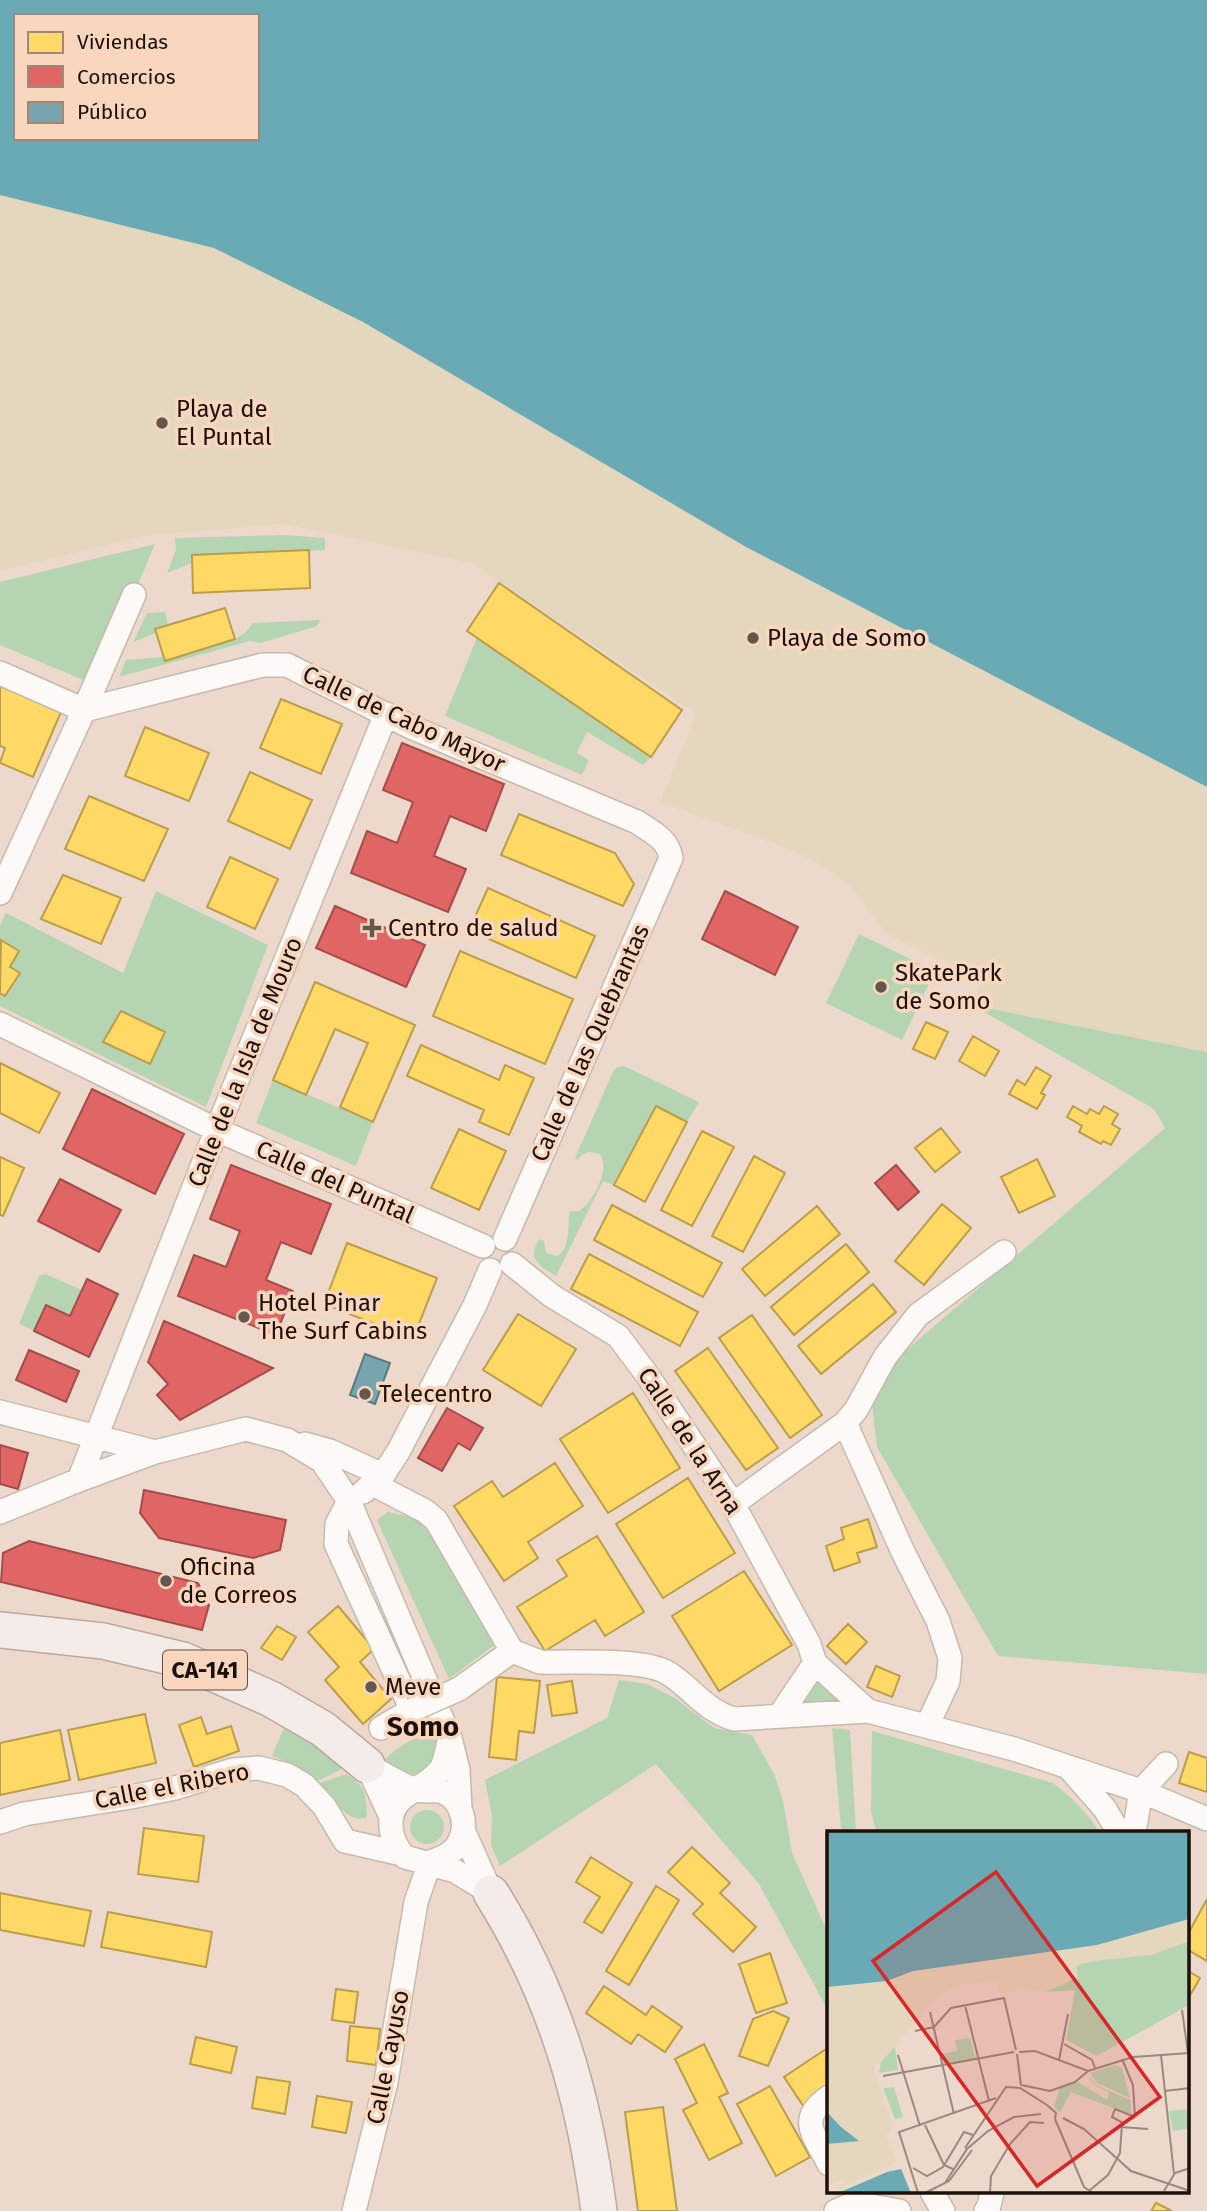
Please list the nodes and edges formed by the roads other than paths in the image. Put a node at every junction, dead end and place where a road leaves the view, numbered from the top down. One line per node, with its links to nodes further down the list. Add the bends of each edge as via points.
1 (134, 594): 3 (street)
2 (0, 673): 3 (street)
3 (84, 709): 4 (street, Calle de Cabo Mayor, via 263,665 287,665); 6 (street)
4 (386, 714): 5 (street, Calle de Cabo Mayor, via 637,822); 8 (street, Calle de la Isla de Mouro)
5 (669, 847): 9 (street, Calle de las Quebrantas, via 671,858)
6 (0, 893)
7 (0, 1024): 8 (street, Calle del Puntal)
8 (217, 1130): 10 (street, Calle del Puntal); 13 (street, Calle de la Isla de Mouro)
9 (505, 1239): 10 (street, via 490,1239); 12 (street, via 515,1253)
10 (483, 1246): 12 (street, via 481,1257)
11 (1004, 1252): 15 (street, via 918,1315 885,1357)
12 (501, 1267): 21 (street, via 475,1305); 24 (street, Calle de la Arna, via 618,1336)
13 (106, 1410): 17 (street, Calle de la Isla de Mouro); 19 (street)
14 (0, 1412): 16 (street)
15 (845, 1423): 24 (street); 32 (street, via 938,1621 950,1658 948,1681)
16 (61, 1428): 17 (street); 22 (street, via 71,1448)
17 (95, 1437): 19 (street); 22 (street, Calle de la Isla de Mouro)
18 (287, 1440): 20 (street, via 246,1429); 21 (street, via 330,1451); 23 (street, via 322,1461)
19 (125, 1444): 20 (street)
20 (155, 1452): 22 (street)
21 (378, 1480): 23 (street); 27 (street, via 436,1520)
22 (70, 1483): 25 (street)
23 (349, 1501): 29 (street, via 337,1524 336,1544); 34 (street)
24 (733, 1504): 28 (street, Calle de la Arna, via 804,1633)
25 (0, 1512)
26 (7, 1631): 36 (main road, CA-141, via 103,1641 183,1660 271,1699 323,1729)
27 (512, 1651): 29 (street, bridge, via 459,1689); 31 (street, via 540,1662 640,1664 667,1673 717,1714 734,1718)
28 (815, 1663): 30 (street, Calle de la Arna); 31 (street)
29 (412, 1710): 33 (street)
30 (868, 1711): 31 (street); 32 (street, Calle de la Arna)
31 (780, 1715)
32 (927, 1726): 37 (street, Calle de la Arna)
33 (381, 1728)
34 (450, 1738): 38 (street, via 441,1769); 41 (street)
35 (1166, 1764): 39 (street)
36 (367, 1765): 38 (street); 40 (street)
37 (1069, 1768): 39 (street, Calle de la Arna); 44 (street)
38 (417, 1790): 40 (street, via 403,1797); 41 (street, via 441,1791 452,1798)
39 (1141, 1791): 42 (street, Calle de la Arna); 45 (street)
40 (391, 1817): 46 (street); 47 (street, via 394,1841)
41 (462, 1819): 48 (street, via 453,1852); 49 (street)
42 (1207, 1819)
43 (0, 1822): 46 (street, Calle el Ribero, via 259,1768 304,1785 324,1806)
44 (1118, 1831)
45 (1134, 1831)
46 (345, 1841): 47 (street)
47 (403, 1855): 48 (street); 50 (street)
48 (430, 1862): 49 (street); 50 (street)
49 (491, 1893): 57 (main road, via 535,1969 554,2018 592,2150)
50 (416, 1902): 56 (street, Calle Cayuso, via 386,2082)
51 (827, 2098): 52 (street, via 810,2117)
52 (827, 2160)
53 (933, 2194): 59 (street)
54 (992, 2194): 60 (street)
55 (843, 2202): 58 (street)
56 (354, 2211)
57 (599, 2211)
58 (899, 2211)
59 (943, 2211)
60 (986, 2211)

